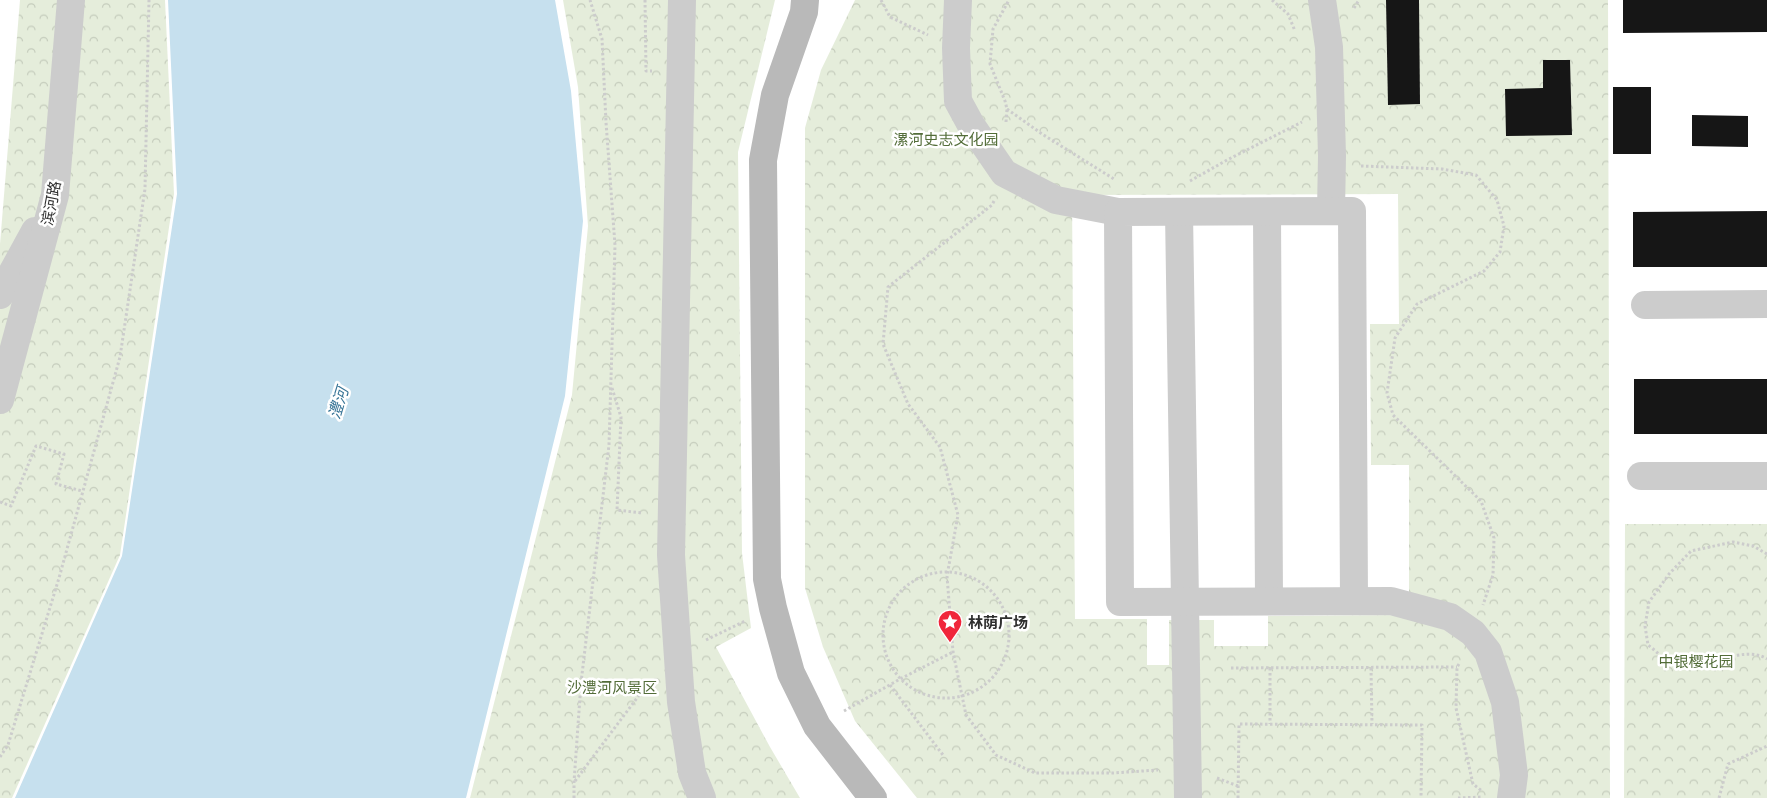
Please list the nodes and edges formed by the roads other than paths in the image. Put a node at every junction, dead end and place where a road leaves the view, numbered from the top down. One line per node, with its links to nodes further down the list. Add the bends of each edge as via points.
1 (71, 0): 6 (street, 滨河路)
2 (682, 0): 20 (street, via 671,555 681,702 692,773)
3 (805, 0): 21 (street, via 804,12 775,95 763,160 767,579 791,673 817,726)
4 (958, 0): 8 (street, via 958,101 1004,173 1056,200)
5 (1322, 0): 7 (street, via 1328,47)
6 (55, 195): 11 (street); 14 (street, 滨河路)
7 (1331, 211): 10 (street); 18 (street, via 1352,211)
8 (1118, 212): 9 (street); 19 (street, via 1120,602)
9 (1179, 212): 10 (street); 19 (street)
10 (1267, 212): 17 (street)
11 (1, 292)
12 (1767, 304): 13 (street)
13 (1645, 305)
14 (0, 400)
15 (1641, 476): 16 (street)
16 (1767, 476)
17 (1269, 601): 18 (street); 19 (street)
18 (1354, 601): 23 (street, via 1390,601 1424,610 1450,617 1473,633 1488,652 1506,702 1514,775)
19 (1184, 602): 22 (street)
20 (702, 798)
21 (873, 798)
22 (1188, 798)
23 (1511, 798)

